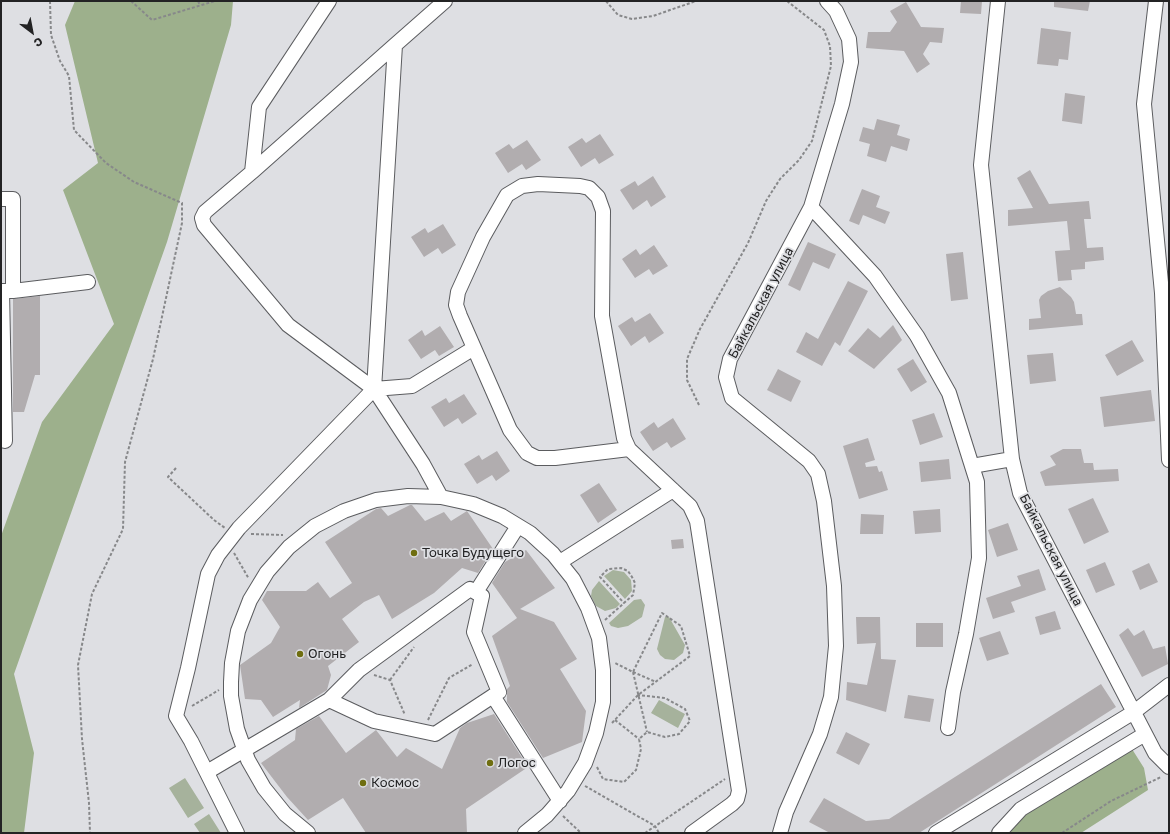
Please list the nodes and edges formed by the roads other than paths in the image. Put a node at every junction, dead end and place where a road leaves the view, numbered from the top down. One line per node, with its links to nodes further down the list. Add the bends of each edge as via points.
1 (329, 1): 7 (street, via 259,107)
2 (445, 1): 6 (street)
3 (828, 1): 9 (street, Байкальская улица, via 836,11 849,39 851,62 842,104)
4 (998, 1): 16 (street, Байкальская улица, via 981,165)
5 (1156, 1): 17 (street, via 1144,104 1162,293)
6 (395, 45): 7 (street); 13 (street)
7 (252, 172): 13 (street, via 205,212 202,218 204,225 288,325)
8 (1, 199): 11 (street, via 13,199)
9 (811, 207): 18 (street, via 875,276 917,336 949,393); 38 (street, Байкальская улица, via 730,359 726,377 732,398 809,461 818,474 824,501 834,586 836,646 831,696 820,734 786,812)
10 (88, 282): 11 (street)
11 (7, 288): 14 (street)
12 (474, 348): 13 (street, via 412,386); 15 (street, via 510,430 527,453 537,458 556,458); 15 (street, via 456,305 458,292 483,237 507,195 522,186 538,184 589,188 598,197 603,210 602,316 624,438)
13 (374, 389): 20 (street); 31 (street, via 231,539 208,574 176,716)
14 (5, 441)
15 (629, 449): 19 (street)
16 (1012, 459): 18 (street); 27 (street, Байкальская улица, via 1020,493)
17 (1169, 460)
18 (972, 466): 28 (street, via 977,482 979,558)
19 (673, 490): 22 (street); 37 (street, via 690,506 697,521 739,791 737,799)
20 (441, 497): 21 (street, via 473,504); 30 (street, via 408,496 376,500 344,511 315,526 289,547 267,572 250,600 238,631 232,663 231,696)
21 (518, 526): 22 (street, via 530,533); 23 (street)
22 (560, 562): 33 (street, via 573,579 596,629 603,686 596,733 585,763)
23 (476, 592): 25 (street, via 482,596 474,632 499,692); 26 (street, via 470,589 359,670)
24 (1169, 685): 27 (street)
25 (493, 696): 26 (street, via 435,734 374,721); 33 (street)
26 (329, 700): 30 (street)
27 (1134, 712): 29 (street, Байкальская улица); 39 (street)
28 (948, 728)
29 (1145, 734): 32 (street, Байкальская улица); 40 (street, via 1021,809)
30 (244, 750): 31 (street); 35 (street, via 264,788 285,814)
31 (207, 772): 34 (street)
32 (1166, 772)
33 (557, 804): 36 (street)
34 (238, 833)
35 (308, 833)
36 (526, 833)
37 (692, 833)
38 (780, 833)
39 (936, 833)
40 (999, 833)

